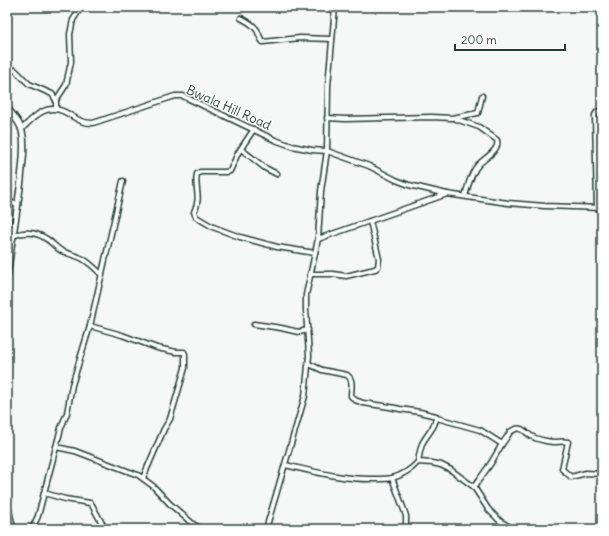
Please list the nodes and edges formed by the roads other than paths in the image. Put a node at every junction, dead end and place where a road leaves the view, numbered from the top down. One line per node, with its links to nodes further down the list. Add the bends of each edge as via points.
1 (80, 7): 8 (street, via 73,20 70,34 71,62 66,85)
2 (316, 7): 3 (street)
3 (335, 8): 5 (street)
4 (241, 18): 5 (street, via 254,26 262,42 300,38)
5 (332, 39): 12 (street)
6 (15, 70): 8 (street, via 29,84 52,94)
7 (482, 96): 13 (street, via 478,114)
8 (56, 100): 10 (street)
9 (7, 108): 14 (street)
10 (56, 109): 14 (street, via 51,108 40,113); 15 (street, Bwala Hill Road, via 81,122 93,123 175,96 183,96)
11 (602, 110): 24 (street, via 595,115)
12 (327, 118): 13 (street); 17 (street)
13 (452, 118): 21 (street, via 479,128 498,143 477,166)
14 (22, 129): 23 (street, via 24,144)
15 (254, 129): 16 (street); 17 (street, Bwala Hill Road, via 292,146)
16 (241, 149): 18 (street, via 265,168); 30 (street, via 230,171 197,174 198,206 194,212 196,217 213,227 240,237 277,247)
17 (327, 151): 20 (street, Bwala Hill Road, via 409,185); 28 (street)
18 (278, 174)
19 (123, 181): 32 (street)
20 (447, 194): 21 (street, Bwala Hill Road); 26 (street)
21 (465, 196): 24 (street, Bwala Hill Road, via 508,204)
22 (7, 202): 23 (street)
23 (18, 205): 27 (street)
24 (597, 208): 25 (street, Bwala Hill Road)
25 (602, 208)
26 (370, 221): 28 (street); 31 (street, via 379,259 378,267 346,276)
27 (13, 236): 29 (street); 32 (street, via 24,232 46,238 59,250 83,259)
28 (318, 239): 30 (street)
29 (9, 242): 33 (street)
30 (315, 253): 31 (street)
31 (310, 274): 36 (street, via 306,295)
32 (102, 275): 35 (street)
33 (7, 278)
34 (254, 324): 36 (street, via 299,332)
35 (90, 326): 40 (street); 44 (street, via 122,334 157,348 185,354 185,368 170,419)
36 (308, 330): 37 (street)
37 (309, 364): 38 (street, via 328,372 349,376 351,396 355,400 420,412); 42 (street, via 305,396)
38 (436, 418): 39 (street, via 480,430); 41 (street, via 423,443)
39 (502, 444): 43 (street, via 510,432 518,428 523,429 534,438 566,442 568,444 562,469 572,477 586,473); 46 (street)
40 (56, 447): 44 (street, via 75,451); 47 (street)
41 (418, 462): 45 (street, via 413,468); 46 (street, via 441,465)
42 (285, 465): 45 (street, via 348,478); 54 (street)
43 (602, 474)
44 (143, 478): 53 (street)
45 (392, 478): 55 (street, via 406,516)
46 (474, 487): 56 (street, via 488,509)
47 (44, 493): 51 (street); 52 (street, via 90,503)
48 (7, 505): 50 (street)
49 (7, 528): 50 (street)
50 (13, 529)
51 (32, 529)
52 (105, 529)
53 (201, 529)
54 (266, 529)
55 (406, 529)
56 (513, 529)

